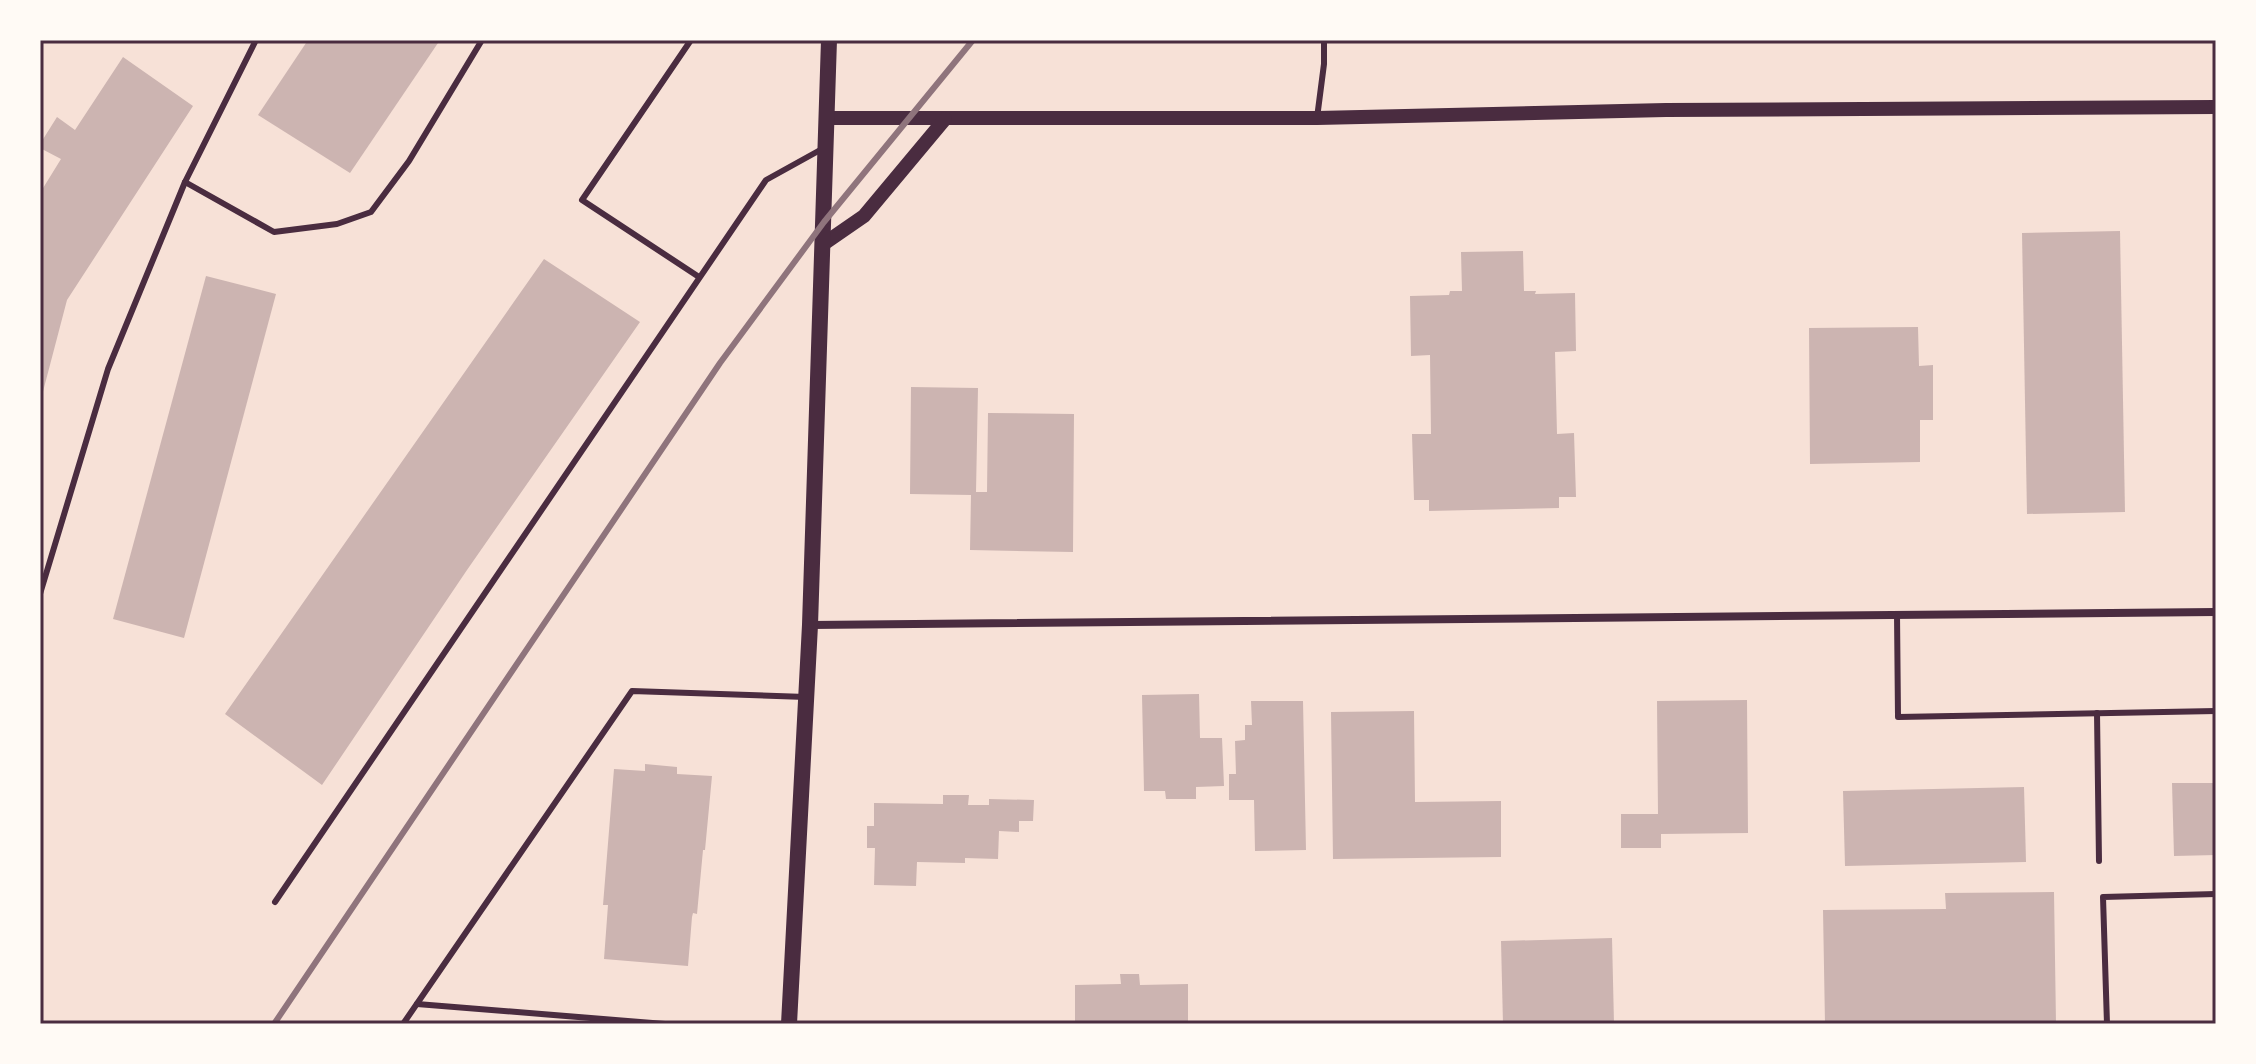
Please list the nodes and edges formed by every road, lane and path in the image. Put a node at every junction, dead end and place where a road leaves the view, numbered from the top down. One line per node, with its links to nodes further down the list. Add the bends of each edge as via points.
1 (256, 40): 11 (lane)
2 (482, 40): 11 (lane, via 409,161 371,212 337,224 274,232)
3 (691, 40): 13 (lane, via 582,200)
4 (829, 40): 7 (main road)
5 (1324, 40): 8 (lane)
6 (2216, 107): 8 (street)
7 (827, 118): 9 (street); 10 (main road)
8 (1317, 118): 9 (street)
9 (945, 119): 12 (street, via 864,216)
10 (825, 147): 12 (main road); 13 (lane, via 766,180)
11 (185, 182): 14 (lane, via 108,369)
12 (822, 245): 17 (main road)
13 (699, 277): 23 (lane)
14 (40, 594)
15 (2216, 612): 16 (street)
16 (1897, 614): 17 (street); 20 (lane, via 1898,717)
17 (810, 625): 18 (main road)
18 (806, 697): 24 (lane, via 632,691); 27 (main road)
19 (2216, 711): 20 (lane)
20 (2097, 713): 21 (lane)
21 (2099, 861)
22 (2216, 894): 28 (lane, via 2103,897)
23 (275, 902)
24 (417, 1004): 25 (lane); 26 (lane)
25 (403, 1024)
26 (665, 1024)
27 (789, 1024)
28 (2107, 1024)

